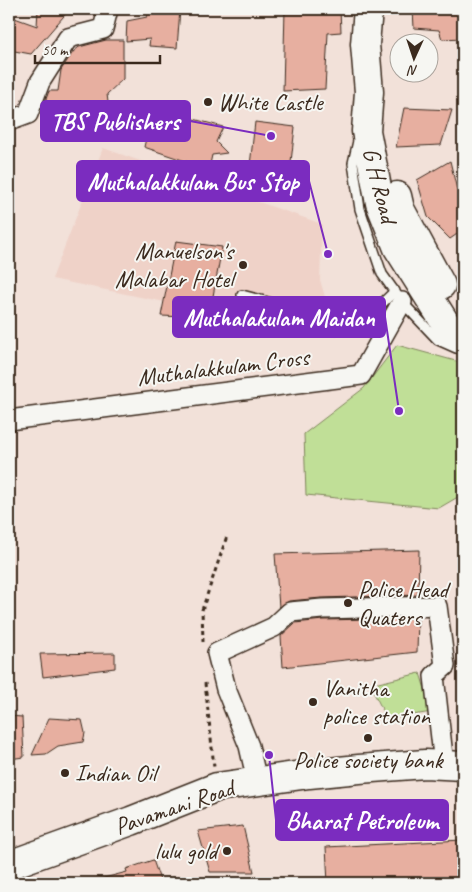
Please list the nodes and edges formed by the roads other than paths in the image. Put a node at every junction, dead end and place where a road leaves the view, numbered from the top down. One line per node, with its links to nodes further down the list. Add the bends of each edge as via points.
1 (108, 9): 5 (street, via 102,29 68,38 40,82 28,114)
2 (368, 9): 4 (main road, G H Road, via 365,44)
3 (378, 9): 8 (main road, G H Road, via 384,142 400,209 452,307)
4 (370, 92): 7 (lane, via 353,163 360,209 382,274); 9 (main road, G H Road, via 366,131 380,203 398,248 446,324)
5 (9, 120)
6 (242, 295): 7 (lane, via 347,323)
7 (398, 297): 10 (lane, via 438,340); 11 (street, Muthalakkulam Cross, via 361,375)
8 (463, 318)
9 (463, 340)
10 (463, 351)
11 (9, 420)
12 (454, 766): 13 (main road, Pavamani Road, via 425,764 359,769); 13 (street, via 434,676 445,666 437,606 322,609 290,612 274,627 217,653 226,689 249,746)
13 (257, 781): 14 (main road, Pavamani Road, via 217,787)
14 (9, 865)

